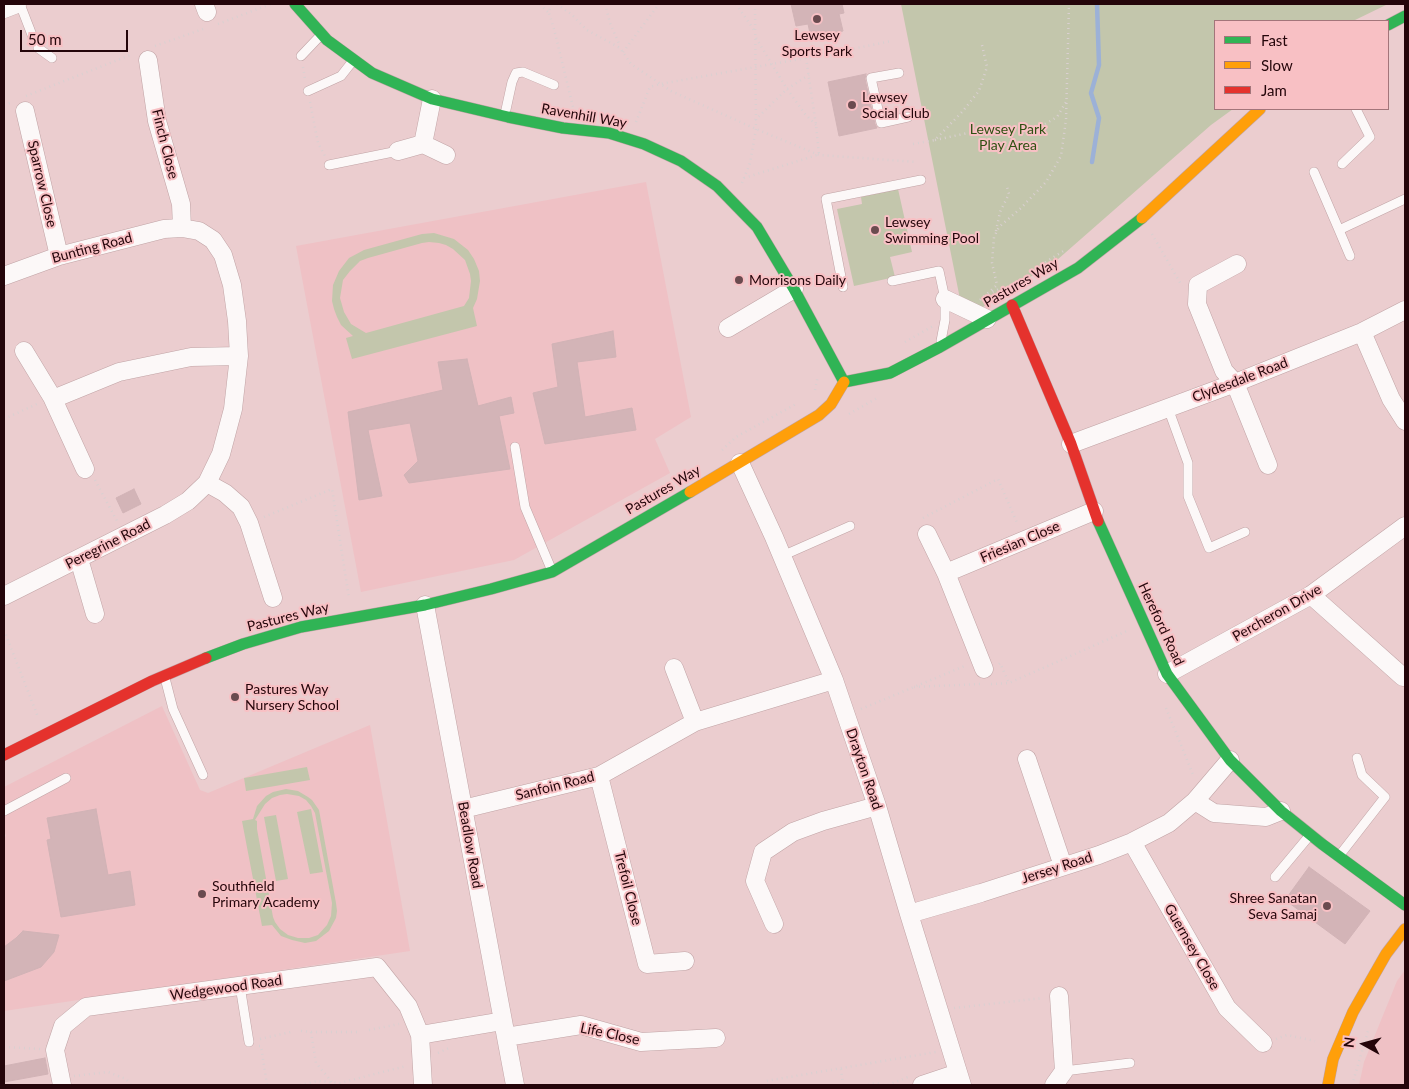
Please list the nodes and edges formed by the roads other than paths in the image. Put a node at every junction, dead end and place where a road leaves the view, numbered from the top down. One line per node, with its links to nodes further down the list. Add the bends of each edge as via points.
1 (19, 4): 3 (street); 7 (lane)
2 (295, 4): 6 (street, Ravenhill Way)
3 (4, 9)
4 (1405, 16): 5 (street)
5 (1389, 24)
6 (322, 34): 9 (lane); 12 (street, Ravenhill Way)
7 (32, 35)
8 (38, 48): 10 (lane)
9 (301, 56)
10 (52, 58)
11 (148, 60): 30 (street, Finch Close, via 157,121 181,204)
12 (354, 60): 15 (lane, via 341,76); 16 (street, Ravenhill Way, via 372,72)
13 (898, 73): 21 (lane, via 871,78 881,123)
14 (554, 85): 20 (lane, via 523,72 516,73)
15 (308, 91)
16 (432, 99): 20 (street, Ravenhill Way); 22 (street)
17 (1259, 110): 40 (street, Pastures Way, via 1143,218 1078,268)
18 (1356, 110): 25 (lane, via 1370,137)
19 (25, 111): 32 (street, Sparrow Close)
20 (504, 116): 38 (street, Ravenhill Way, via 609,133 681,161 717,186 757,227)
21 (908, 117)
22 (423, 144): 23 (street); 24 (street)
23 (398, 151): 26 (lane)
24 (446, 156)
25 (1342, 164)
26 (329, 165)
27 (1314, 172): 31 (lane)
28 (921, 180): 37 (lane, via 826,199)
29 (1405, 199): 31 (lane)
30 (182, 228): 32 (street, Bunting Road, via 164,229); 47 (street, Peregrine Road, via 199,231 213,240 223,255 232,285)
31 (1339, 230): 33 (lane)
32 (59, 256): 35 (street, Bunting Road)
33 (1350, 256)
34 (1237, 264): 49 (street, via 1198,285 1197,304 1224,370)
35 (4, 276)
36 (892, 281): 39 (lane, via 940,271)
37 (843, 287)
38 (794, 289): 43 (street); 48 (street, Ravenhill Way)
39 (945, 299): 42 (street); 45 (lane)
40 (1012, 305): 42 (street, Pastures Way); 53 (street, Hereford Road)
41 (1405, 310): 44 (street, Clydesdale Road)
42 (987, 319): 45 (street, Pastures Way)
43 (728, 328)
44 (1362, 332): 49 (street, Clydesdale Road); 52 (street, via 1391,399)
45 (940, 347): 48 (street, Pastures Way, via 890,373)
46 (24, 350): 50 (street)
47 (239, 356): 50 (street, via 190,357 119,372); 58 (street, Peregrine Road, via 233,410 221,454)
48 (844, 382): 55 (street, Pastures Way, via 831,404 819,414)
49 (1235, 383): 51 (street, Clydesdale Road); 56 (street)
50 (52, 398): 57 (street)
51 (1168, 408): 53 (street, Clydesdale Road); 62 (lane, via 1188,463 1188,496 1209,548)
52 (1405, 421)
53 (1071, 444): 59 (street, Hereford Road)
54 (515, 447): 66 (lane, via 525,507)
55 (740, 463): 64 (street, Drayton Road); 66 (street, Pastures Way)
56 (1268, 465)
57 (85, 469)
58 (207, 483): 65 (street, Peregrine Road, via 188,501 165,515); 70 (street, via 241,506 250,523)
59 (1094, 511): 67 (street, Friesian Close); 75 (street, Hereford Road)
60 (850, 526): 64 (lane)
61 (1405, 526): 68 (street, Percheron Drive)
62 (1244, 532)
63 (927, 534): 67 (street)
64 (782, 556): 78 (street, Drayton Road)
65 (79, 559): 69 (street, Peregrine Road); 72 (street)
66 (552, 572): 71 (street, Pastures Way)
67 (946, 573): 74 (street)
68 (1312, 595): 75 (street, Percheron Drive); 77 (street)
69 (4, 596)
70 (273, 598)
71 (426, 605): 76 (street, Pastures Way, via 301,627 243,644); 89 (street, Beadlow Road)
72 (94, 614)
73 (674, 668): 79 (street)
74 (984, 674)
75 (1167, 674): 83 (street, Hereford Road)
76 (164, 676): 80 (street, Pastures Way); 84 (lane, via 173,709)
77 (1403, 677)
78 (834, 680): 79 (street, Sanfoin Road); 88 (street, Drayton Road)
79 (696, 722): 85 (street, Sanfoin Road)
80 (4, 755)
81 (1356, 758): 94 (lane, via 1362,775 1384,796)
82 (1027, 760): 95 (street)
83 (1230, 760): 87 (street, Jersey Road); 91 (street, Hereford Road)
84 (203, 774)
85 (599, 776): 89 (street, Sanfoin Road); 101 (street, Trefoil Close, via 647,964)
86 (66, 778): 90 (lane)
87 (1195, 801): 91 (street, via 1214,813 1266,817); 93 (street, Jersey Road, via 1169,823)
88 (877, 806): 98 (street, Drayton Road); 99 (street, via 823,820 793,832 763,852 755,881)
89 (463, 809): 105 (street, Beadlow Road)
90 (4, 811)
91 (1281, 812): 92 (street, Hereford Road)
92 (1311, 835): 94 (street, Hereford Road); 96 (lane)
93 (1132, 842): 95 (street, Jersey Road); 108 (street, Guernsey Close, via 1227,1008)
94 (1339, 856): 97 (street, Hereford Road)
95 (1063, 866): 98 (street, Jersey Road)
96 (1275, 877)
97 (1405, 905)
98 (909, 914): 111 (street, Drayton Road)
99 (774, 924)
100 (1405, 929): 116 (street, via 1386,954 1353,1012 1334,1059)
101 (685, 961)
102 (240, 986): 104 (street, Wedgewood Road, via 377,967 408,1006); 107 (lane); 112 (street, Wedgewood Road, via 86,1006 63,1026 55,1050)
103 (1059, 996): 110 (street)
104 (417, 1028): 105 (street); 113 (street, Wedgewood Road)
105 (504, 1029): 106 (street, Life Close, via 581,1025 641,1042); 114 (street, Beadlow Road)
106 (716, 1038)
107 (249, 1042)
108 (1263, 1043)
109 (1130, 1063): 110 (lane)
110 (1059, 1078)
111 (960, 1079): 115 (street)
112 (61, 1082)
113 (423, 1085)
114 (515, 1085)
115 (922, 1085)
116 (1328, 1085)

